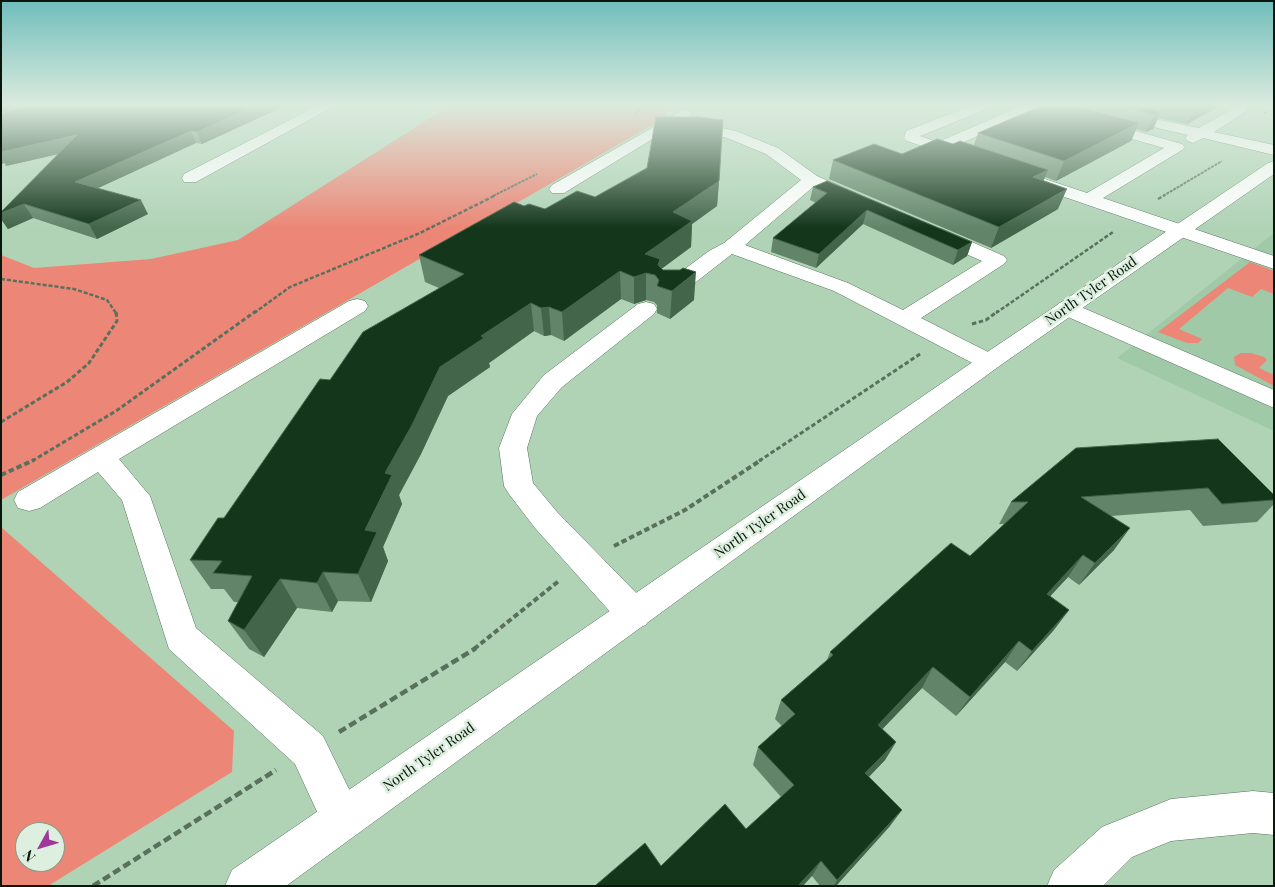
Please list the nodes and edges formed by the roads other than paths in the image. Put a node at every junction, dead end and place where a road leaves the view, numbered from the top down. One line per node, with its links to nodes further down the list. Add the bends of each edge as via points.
1 (252, 145): 15 (main road)
2 (630, 145): 17 (main road)
3 (758, 145): 16 (main road, via 772,151)
4 (934, 145): 9 (main road)
5 (942, 145): 9 (main road)
6 (1171, 145): 10 (main road)
7 (1180, 145): 10 (main road)
8 (1258, 145): 11 (main road)
9 (939, 147): 12 (main road)
10 (1177, 147): 18 (main road)
11 (1274, 150)
12 (976, 160)
13 (1274, 166): 21 (main road, North Tyler Road)
14 (1014, 173): 18 (main road)
15 (190, 178)
16 (811, 180): 19 (main road); 22 (main road)
17 (558, 189)
18 (1089, 199): 21 (main road)
19 (873, 207)
20 (917, 226): 28 (main road, via 997,260)
21 (1179, 230): 23 (main road); 26 (main road, North Tyler Road)
22 (731, 247): 24 (main road); 28 (main road, via 841,287)
23 (1274, 264)
24 (670, 290)
25 (357, 306): 31 (main road)
26 (1067, 308): 29 (main road, North Tyler Road); 30 (main road)
27 (646, 309): 33 (main road, via 553,381 525,414 513,448 519,486 546,520)
28 (906, 318): 29 (main road)
29 (989, 362): 33 (main road, North Tyler Road)
30 (1274, 400)
31 (101, 457): 32 (main road); 35 (main road, via 135,496 182,638 310,750)
32 (29, 500)
33 (634, 614): 35 (main road, North Tyler Road)
34 (1274, 814): 37 (main road, via 1253,812 1171,820 1117,842)
35 (342, 818): 36 (main road, North Tyler Road)
36 (248, 886)
37 (1070, 886)

